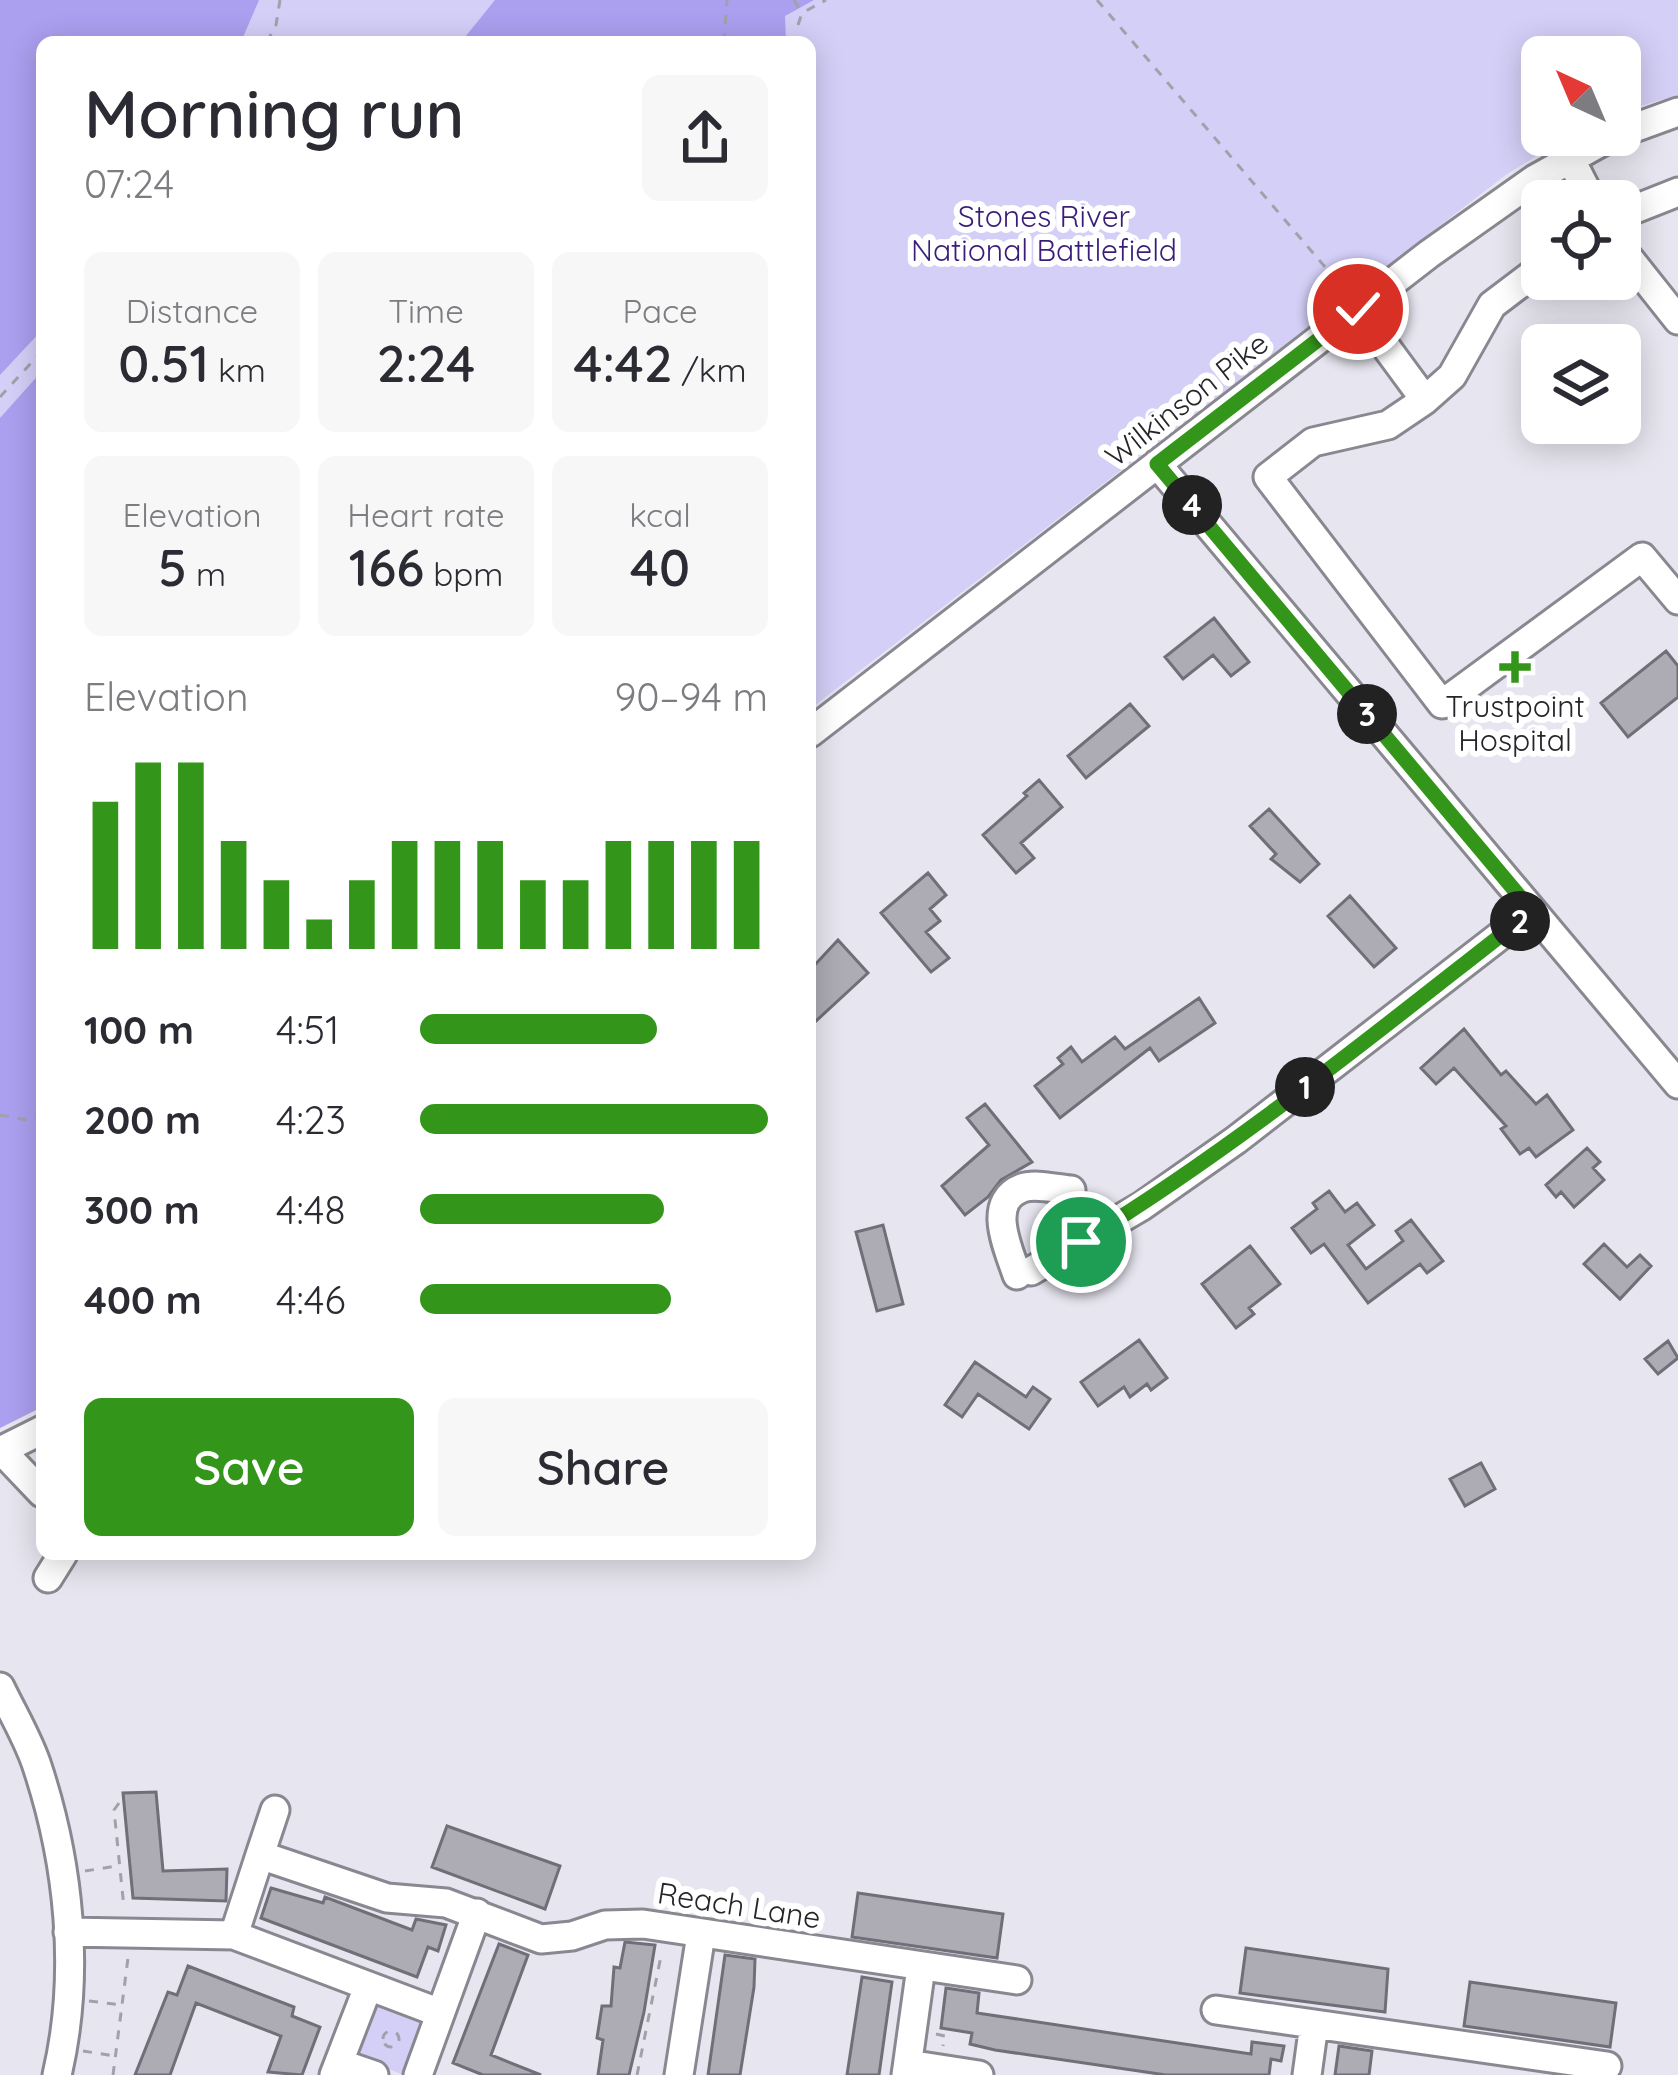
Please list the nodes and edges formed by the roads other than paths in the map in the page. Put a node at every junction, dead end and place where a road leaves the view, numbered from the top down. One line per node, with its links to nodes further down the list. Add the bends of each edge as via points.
1 (1678, 112): 2 (street, Wilkinson Pike)
2 (1641, 125)
3 (1574, 156): 4 (street, Wilkinson Pike)
4 (1570, 158): 5 (street); 10 (street, Wilkinson Pike)
5 (1581, 180)
6 (1678, 192): 7 (street)
7 (1641, 207)
8 (1641, 273): 11 (street)
9 (1521, 283): 12 (street, via 1492,305 1452,376)
10 (1358, 309): 12 (street); 13 (street, Wilkinson Pike)
11 (1678, 320)
12 (1425, 400): 14 (street, via 1388,425 1313,442 1268,477 1442,704 1642,557)
13 (1157, 464): 15 (street, Wilkinson Pike); 16 (street)
14 (1678, 599)
15 (816, 728)
16 (1532, 911): 17 (street); 18 (street, via 1236,1140 1024,1273 1000,1222 1008,1198 1024,1187)
17 (1678, 1084)
18 (1071, 1190)
19 (36, 1433): 20 (street)
20 (1, 1450): 21 (street)
21 (36, 1486)
22 (0, 1687): 26 (street, via 35,1759 62,1852)
23 (274, 1810): 24 (street)
24 (260, 1855): 25 (street, Reach Lane, via 387,1898); 28 (street)
25 (477, 1913): 27 (street, Reach Lane, via 541,1939 622,1922); 33 (street)
26 (68, 1932): 28 (street); 40 (street)
27 (701, 1934): 29 (street, Reach Lane); 42 (street)
28 (234, 1935): 31 (street)
29 (920, 1967): 30 (street, Reach Lane); 39 (street)
30 (1017, 1980)
31 (368, 1987): 33 (street); 38 (street)
32 (1216, 2009): 34 (street)
33 (440, 2013): 41 (street)
34 (1314, 2024): 36 (street); 44 (street)
35 (373, 2061): 38 (street)
36 (1535, 2066): 37 (street)
37 (1606, 2066)
38 (337, 2069)
39 (907, 2070): 43 (street)
40 (57, 2075)
41 (418, 2075)
42 (679, 2075)
43 (979, 2075)
44 (1307, 2075)

